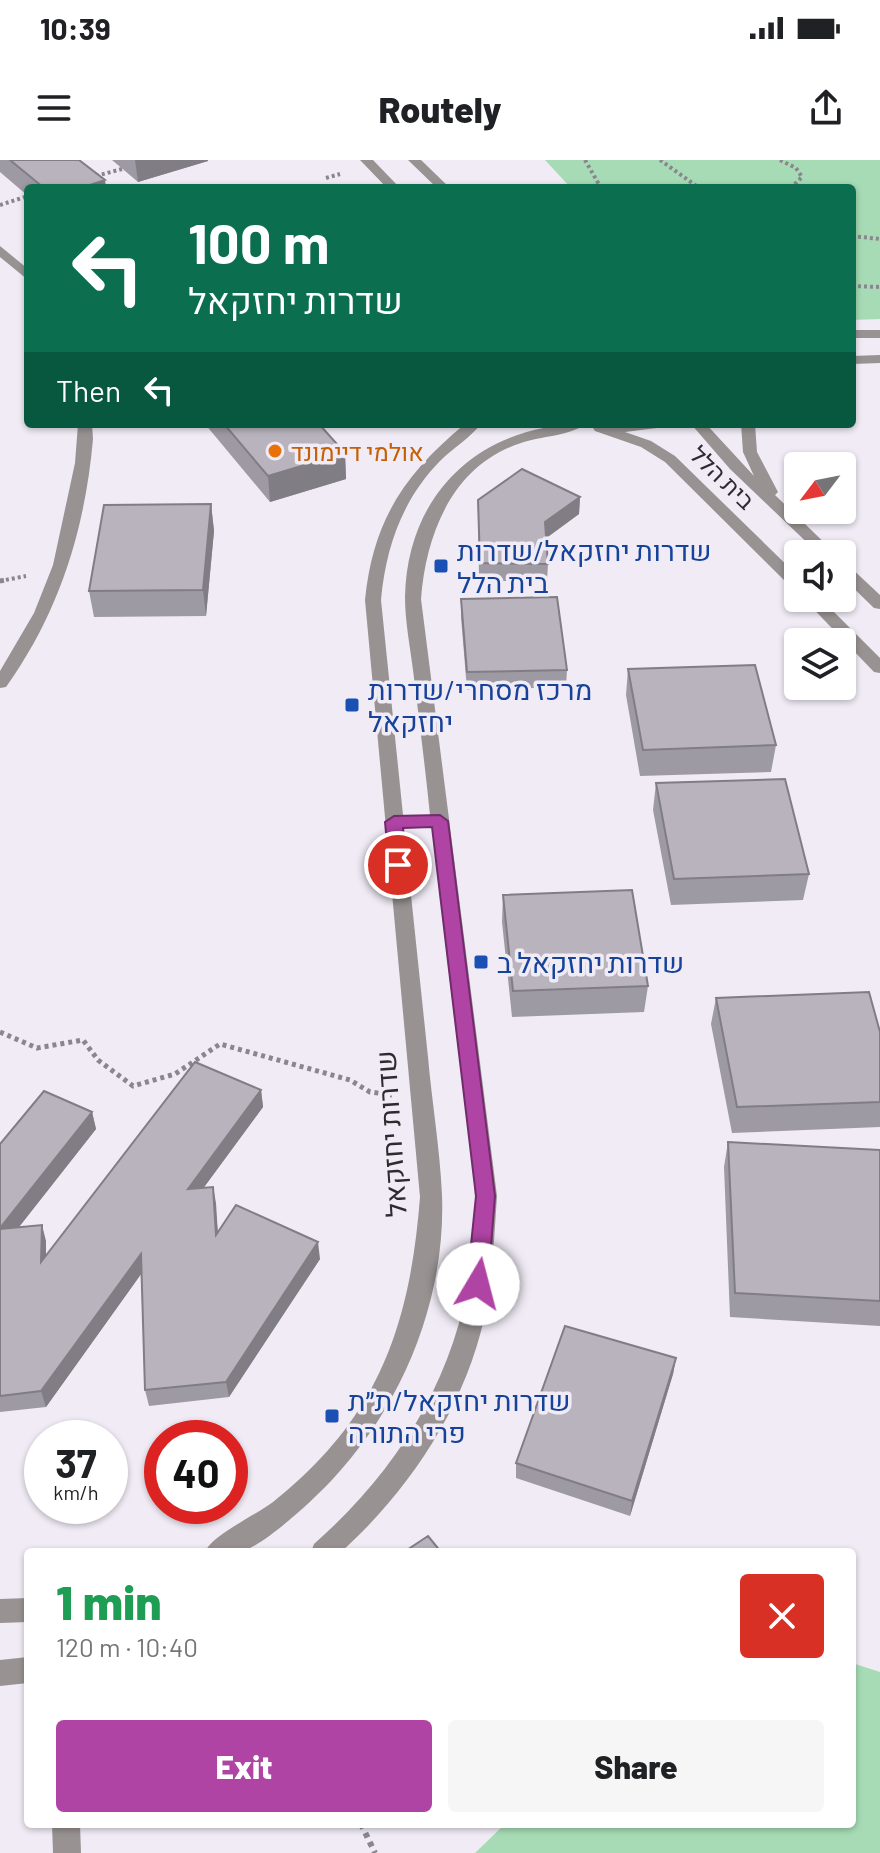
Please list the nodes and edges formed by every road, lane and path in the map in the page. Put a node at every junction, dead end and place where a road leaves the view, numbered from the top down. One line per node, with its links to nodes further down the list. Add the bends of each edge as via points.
1 (366, 160): 10 (street)
2 (414, 160): 11 (street)
3 (585, 160): 12 (path)
4 (660, 160): 13 (path)
5 (780, 160): 14 (path, via 802,177)
6 (122, 169): 8 (path)
7 (340, 174): 9 (path)
8 (96, 176)
9 (326, 178)
10 (390, 184)
11 (440, 184)
12 (598, 184)
13 (693, 184)
14 (795, 184)
15 (24, 197): 16 (path)
16 (0, 205)
17 (856, 236): 18 (path)
18 (880, 239)
19 (0, 250): 20 (street)
20 (24, 272)
21 (856, 286): 22 (path)
22 (880, 287)
23 (856, 334): 24 (street)
24 (880, 334)
25 (880, 359): 26 (street)
26 (856, 360)
27 (84, 428): 41 (street, via 73,517 50,598 26,650)
28 (470, 428): 43 (street, שדרות יחזקאל, via 412,483 393,512 374,569)
29 (563, 428): 42 (street, via 493,450 466,471 430,519 414,571 413,599)
30 (600, 428): 31 (street); 36 (street, בית הלל, via 670,459)
31 (631, 428)
32 (702, 428): 34 (street, בית הלל)
33 (748, 428): 34 (street, via 750,452)
34 (777, 506): 35 (street, בית הלל)
35 (813, 540)
36 (784, 571)
37 (856, 581): 38 (street)
38 (880, 604)
39 (825, 612): 40 (street)
40 (880, 668)
41 (0, 683)
42 (440, 821): 43 (street); 47 (street, via 486,1196 482,1257 468,1337 437,1412 400,1475)
43 (394, 822): 45 (street, שדרות יחזקאל)
44 (0, 1032): 45 (path, via 37,1048 83,1040 98,1060 133,1086 175,1074 220,1044 350,1080 370,1092)
45 (421, 1099): 46 (street, שדרות יחזקאל, via 431,1197 427,1252 412,1325 384,1390 350,1444 306,1490 251,1535)
46 (225, 1548)
47 (328, 1548)
48 (24, 1610): 49 (street)
49 (0, 1611)
50 (24, 1670): 51 (street)
51 (0, 1673)
52 (66, 1828): 54 (street)
53 (363, 1828): 55 (path)
54 (67, 1853)
55 (375, 1853)

